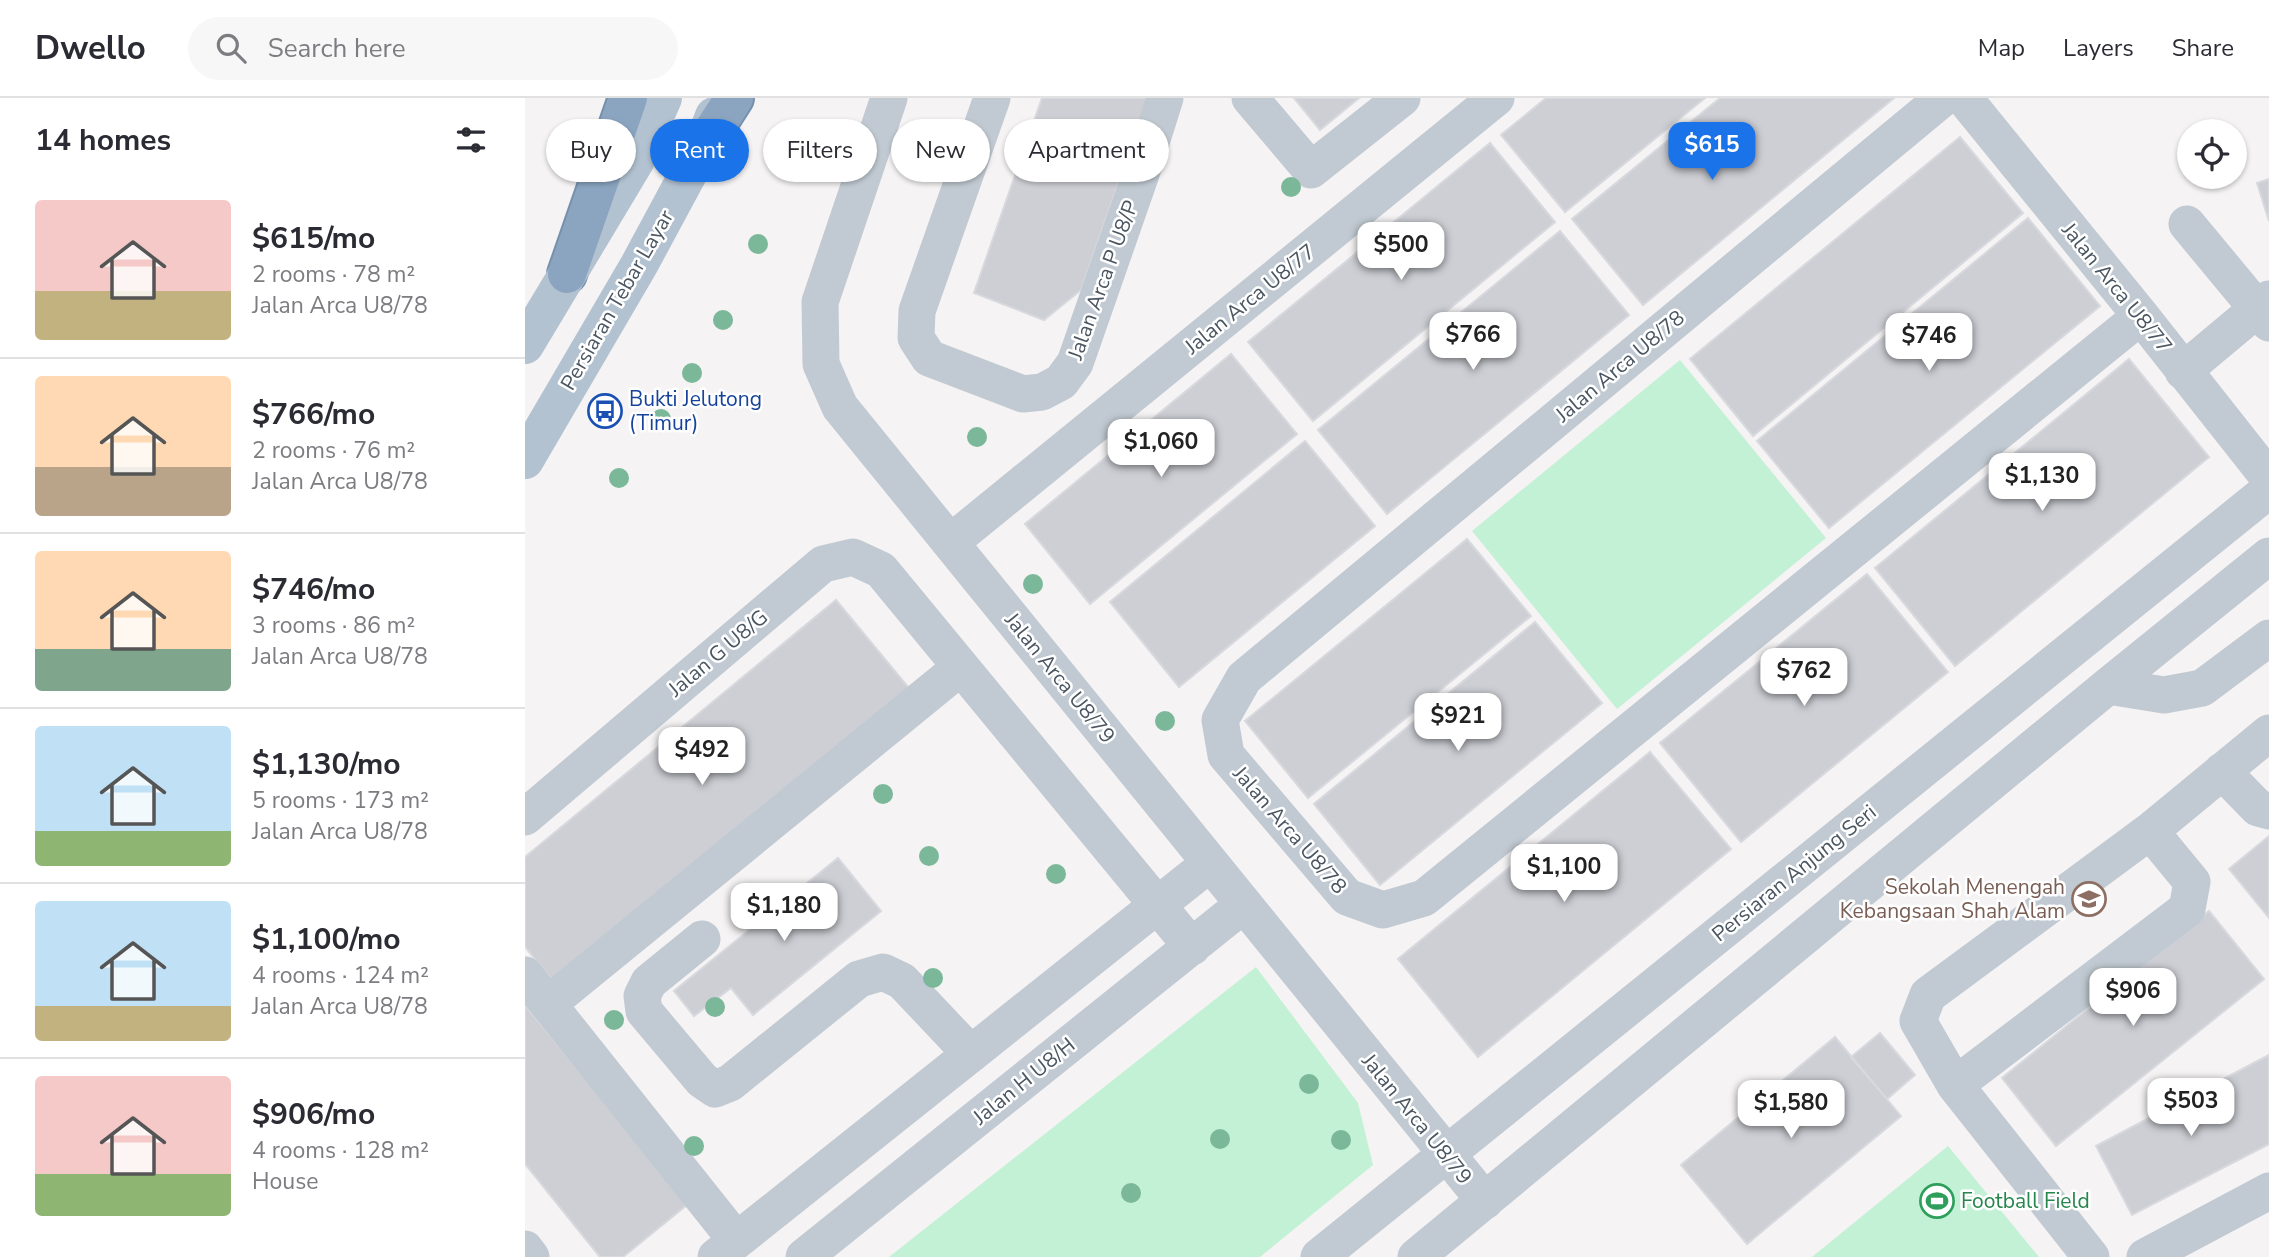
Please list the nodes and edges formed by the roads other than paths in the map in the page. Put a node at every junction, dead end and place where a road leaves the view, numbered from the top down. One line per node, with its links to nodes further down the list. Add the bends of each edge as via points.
1 (628, 98): 17 (highway)
2 (663, 98): 17 (main road, via 636,160)
3 (721, 98): 13 (main road, Persiaran Tebar Layar)
4 (734, 98): 14 (highway)
5 (992, 98): 6 (street, Jalan Arca P U8/P, via 916,311 916,338 929,358 1023,394 1061,383 1075,363)
6 (1165, 98)
7 (1250, 98): 8 (street, via 1311,170)
8 (1402, 98)
9 (1496, 98): 25 (street, Jalan Arca U8/77)
10 (1943, 98): 19 (street, Jalan Arca U8/78, via 1244,678 1220,720 1226,755 1347,897 1383,910 1423,898)
11 (1964, 98): 19 (street, Jalan Arca U8/77)
12 (891, 100): 25 (street, Jalan Arca U8/79, via 820,302 821,364 840,407)
13 (713, 119)
14 (721, 119)
15 (684, 182): 22 (main road, Persiaran Tebar Layar)
16 (2187, 224): 18 (street)
17 (567, 274): 20 (main road)
18 (2265, 311): 21 (street)
19 (2141, 316): 21 (street, Jalan Arca U8/77)
20 (525, 345)
21 (2183, 370): 23 (street, Jalan Arca U8/77)
22 (525, 460)
23 (2269, 478)
24 (2269, 489): 44 (street, Persiaran Anjung Seri)
25 (951, 542): 35 (street, Jalan Arca U8/79)
26 (2269, 556): 29 (street)
27 (2264, 655): 29 (street, via 2202,688 2164,695)
28 (961, 667): 33 (street, Jalan G U8/G, via 881,570 853,557 823,564); 36 (street); 41 (street)
29 (2108, 686): 46 (street)
30 (2269, 733): 31 (street)
31 (2222, 771): 32 (street, via 2259,808); 34 (street)
32 (2269, 811)
33 (525, 817)
34 (2150, 831): 43 (street, via 1928,995 1918,1021); 43 (street, via 2192,882 2187,909)
35 (1209, 864): 36 (street); 37 (street, Jalan Arca U8/79)
36 (1159, 905): 39 (street); 42 (street)
37 (1243, 905): 39 (street, Jalan H U8/H); 44 (street, Jalan Arca U8/79)
38 (702, 939): 42 (street, via 649,982 642,996 644,1011 702,1080 715,1089 730,1083 859,979 883,972 902,981)
39 (1192, 947): 50 (street, Jalan H U8/H)
40 (525, 975): 41 (street)
41 (548, 1004): 48 (street)
42 (971, 1054): 48 (street)
43 (1955, 1085): 53 (street)
44 (1445, 1154): 46 (street, Jalan Arca U8/79); 51 (street, Persiaran Anjung Seri)
45 (2269, 1191): 54 (street)
46 (1485, 1201): 52 (street)
47 (525, 1249): 49 (street)
48 (726, 1249)
49 (531, 1257)
50 (804, 1257)
51 (1319, 1257)
52 (1416, 1257)
53 (2091, 1257)
54 (2145, 1257)

